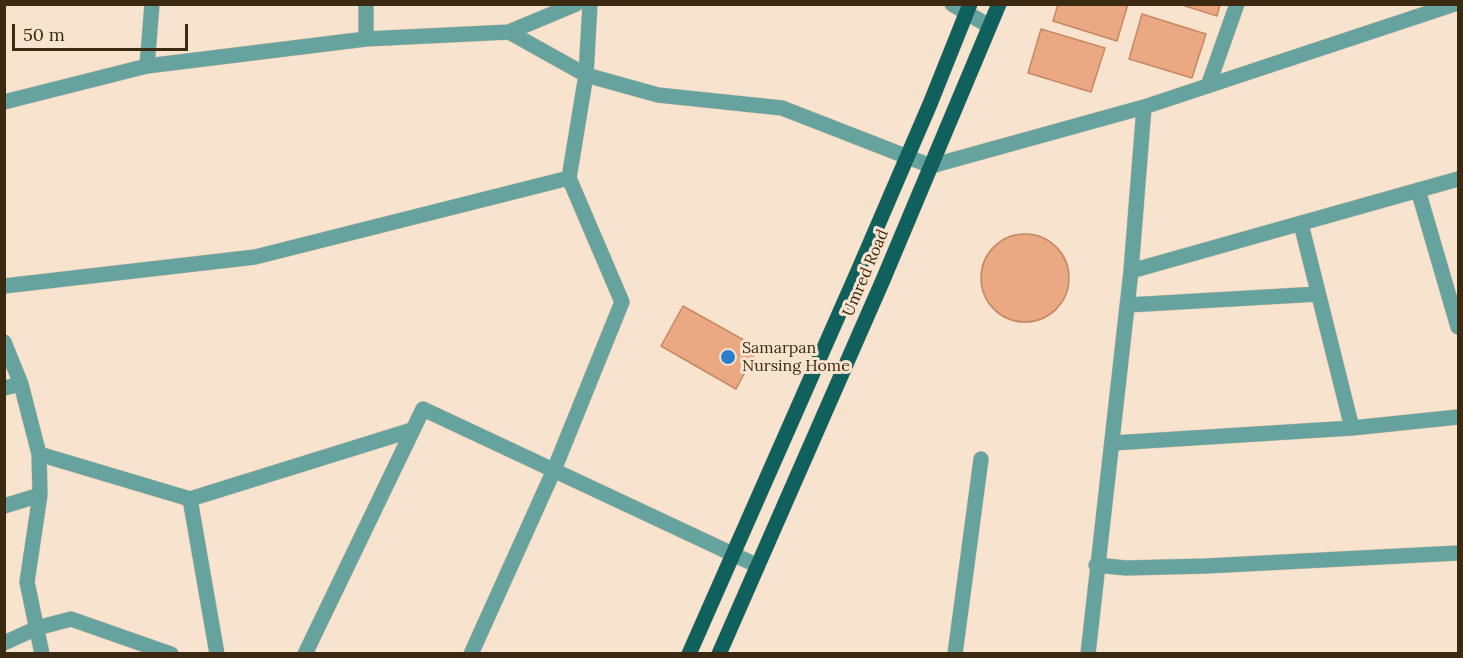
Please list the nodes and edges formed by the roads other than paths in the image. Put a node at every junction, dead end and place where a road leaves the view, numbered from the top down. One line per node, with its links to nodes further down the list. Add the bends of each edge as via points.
1 (153, 4): 13 (street)
2 (366, 4): 12 (street)
3 (576, 4): 11 (street)
4 (590, 4): 14 (street)
5 (952, 4): 9 (street)
6 (999, 4): 10 (main road, Umred Road)
7 (1237, 4): 15 (street)
8 (1455, 4): 15 (street)
9 (968, 8): 10 (street); 18 (main road)
10 (989, 26): 19 (main road, Umred Road)
11 (509, 32): 12 (street); 14 (street)
12 (366, 39): 13 (street)
13 (147, 66): 16 (street)
14 (586, 75): 18 (street, via 658,95 782,108); 20 (street)
15 (1208, 86): 17 (street)
16 (4, 102)
17 (1144, 107): 19 (street); 24 (street)
18 (908, 155): 19 (street); 43 (main road)
19 (931, 166): 44 (main road, Umred Road)
20 (569, 178): 25 (street, via 255,257); 38 (street, via 622,302)
21 (1458, 179): 22 (street)
22 (1418, 190): 23 (street); 28 (street)
23 (1301, 224): 24 (street); 26 (street)
24 (1131, 271): 27 (street)
25 (4, 286)
26 (1318, 294): 27 (street); 33 (street)
27 (1128, 304): 35 (street)
28 (1458, 327)
29 (4, 342): 30 (street)
30 (21, 384): 31 (street); 36 (street)
31 (4, 388)
32 (1458, 417): 33 (street)
33 (1352, 428): 35 (street)
34 (412, 430): 38 (street, via 423,409); 40 (street); 51 (street)
35 (1113, 442): 45 (street)
36 (39, 454): 39 (street); 40 (street)
37 (981, 459): 55 (street)
38 (554, 470): 43 (street); 52 (street)
39 (40, 495): 41 (street); 46 (street, via 27,582)
40 (190, 499): 50 (street)
41 (4, 506)
42 (1458, 553): 45 (street, via 1206,566)
43 (733, 554): 44 (street); 53 (main road)
44 (756, 565): 54 (main road, Umred Road)
45 (1096, 565): 56 (street)
46 (37, 628): 47 (street); 48 (street); 49 (street, via 71,619)
47 (4, 643)
48 (42, 654)
49 (171, 654)
50 (217, 654)
51 (305, 654)
52 (471, 654)
53 (689, 654)
54 (719, 654)
55 (955, 654)
56 (1088, 654)

